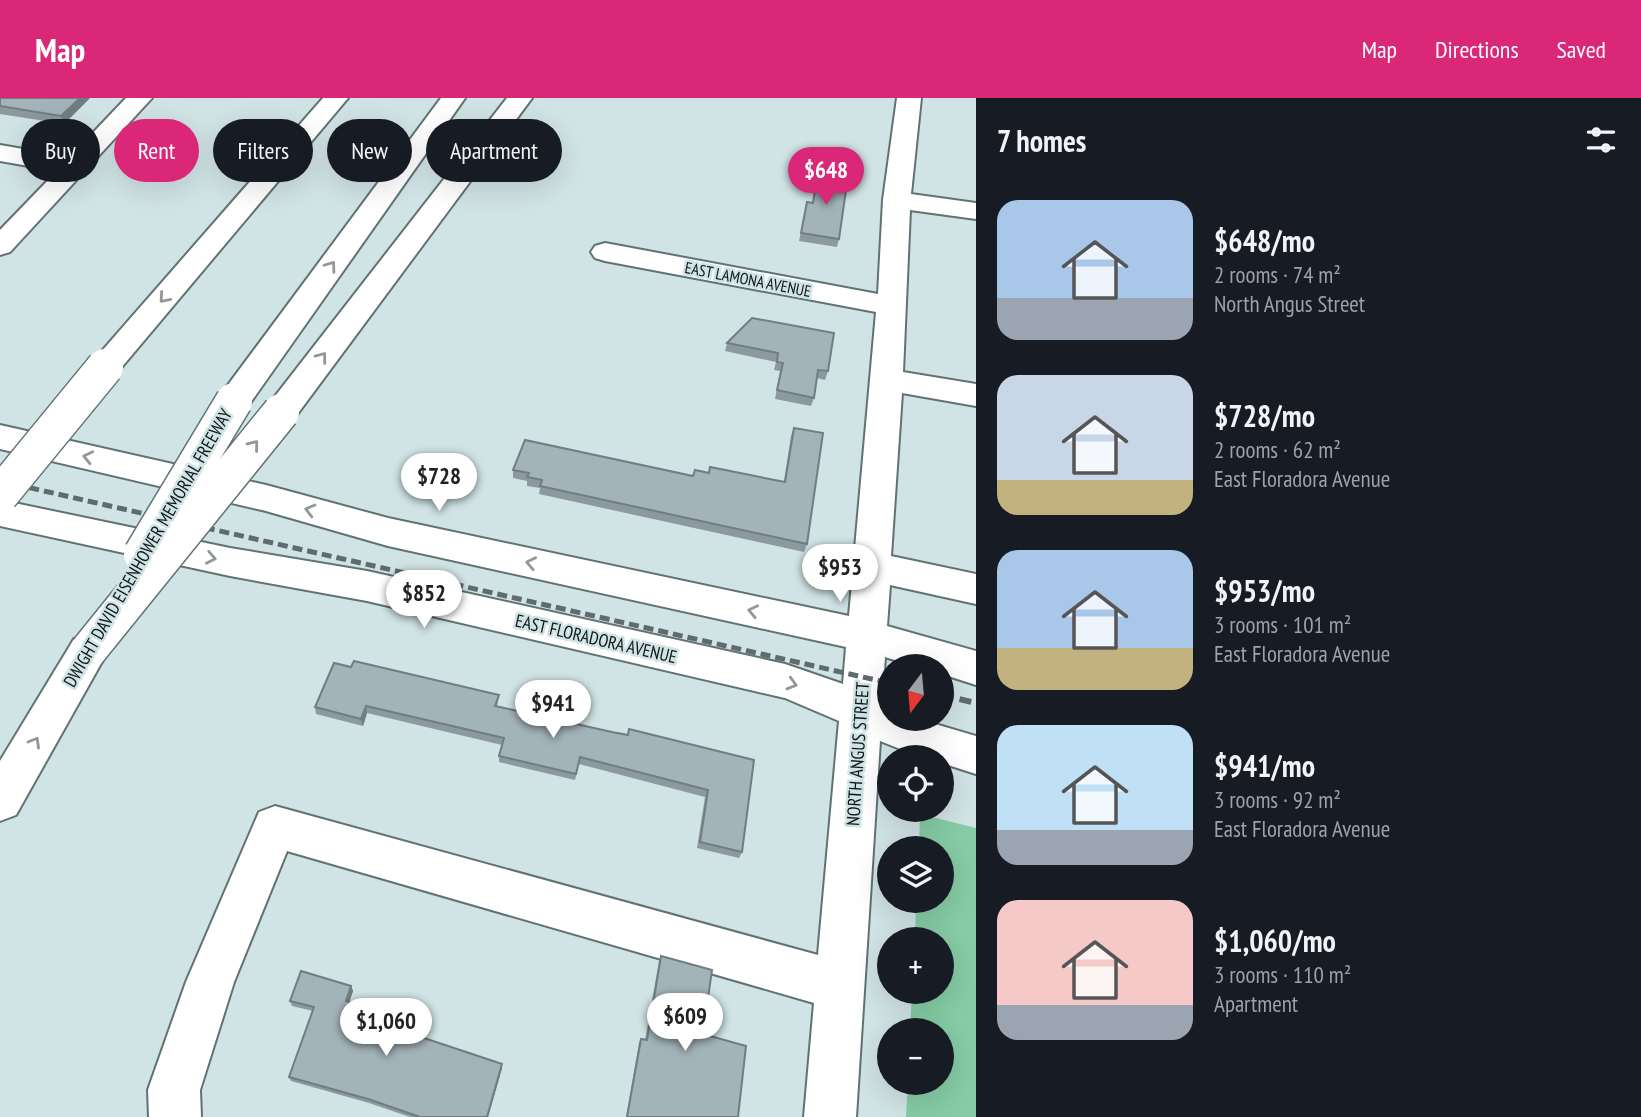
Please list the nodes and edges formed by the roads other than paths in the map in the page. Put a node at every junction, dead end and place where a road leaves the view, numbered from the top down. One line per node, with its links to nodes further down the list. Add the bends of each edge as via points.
1 (140, 98): 7 (main road)
2 (313, 98): 15 (main road)
3 (336, 98): 15 (main road)
4 (453, 98): 25 (main road, DWIGHT DAVID EISENHOWER MEMORIAL FREEWAY, one-way to 4, bridge, via 158,524 234,401)
5 (520, 98): 25 (main road, one-way to 5, bridge, via 281,412)
6 (909, 98): 11 (main road, NORTH ANGUS STREET)
7 (100, 140)
8 (0, 153): 9 (main road)
9 (21, 157)
10 (61, 182): 13 (main road)
11 (897, 200): 12 (main road); 16 (main road, NORTH ANGUS STREET)
12 (976, 211)
13 (0, 246)
14 (605, 251): 16 (main road, EAST LAMONA AVENUE)
15 (192, 265): 20 (main road, one-way to 20, bridge)
16 (892, 306): 17 (main road, NORTH ANGUS STREET)
17 (886, 380): 18 (main road); 22 (main road, NORTH ANGUS STREET)
18 (976, 396)
19 (0, 437): 24 (main road, one-way to 19, via 388,532 266,498)
20 (0, 495)
21 (0, 513): 27 (main road, EAST FLORADORA AVENUE, one-way to 27, via 367,586 785,681)
22 (873, 567): 23 (main road); 24 (main road, NORTH ANGUS STREET)
23 (976, 589)
24 (868, 636): 26 (main road); 27 (main road, NORTH ANGUS STREET)
25 (88, 651): 29 (main road, DWIGHT DAVID EISENHOWER MEMORIAL FREEWAY, one-way to 25)
26 (976, 668)
27 (862, 713): 28 (main road, EAST FLORADORA AVENUE, via 909,735); 30 (main road, NORTH ANGUS STREET)
28 (976, 755)
29 (0, 801)
30 (841, 986): 31 (main road, via 275,827 210,982 174,1090); 32 (main road, NORTH ANGUS STREET)
31 (175, 1117)
32 (830, 1117)

